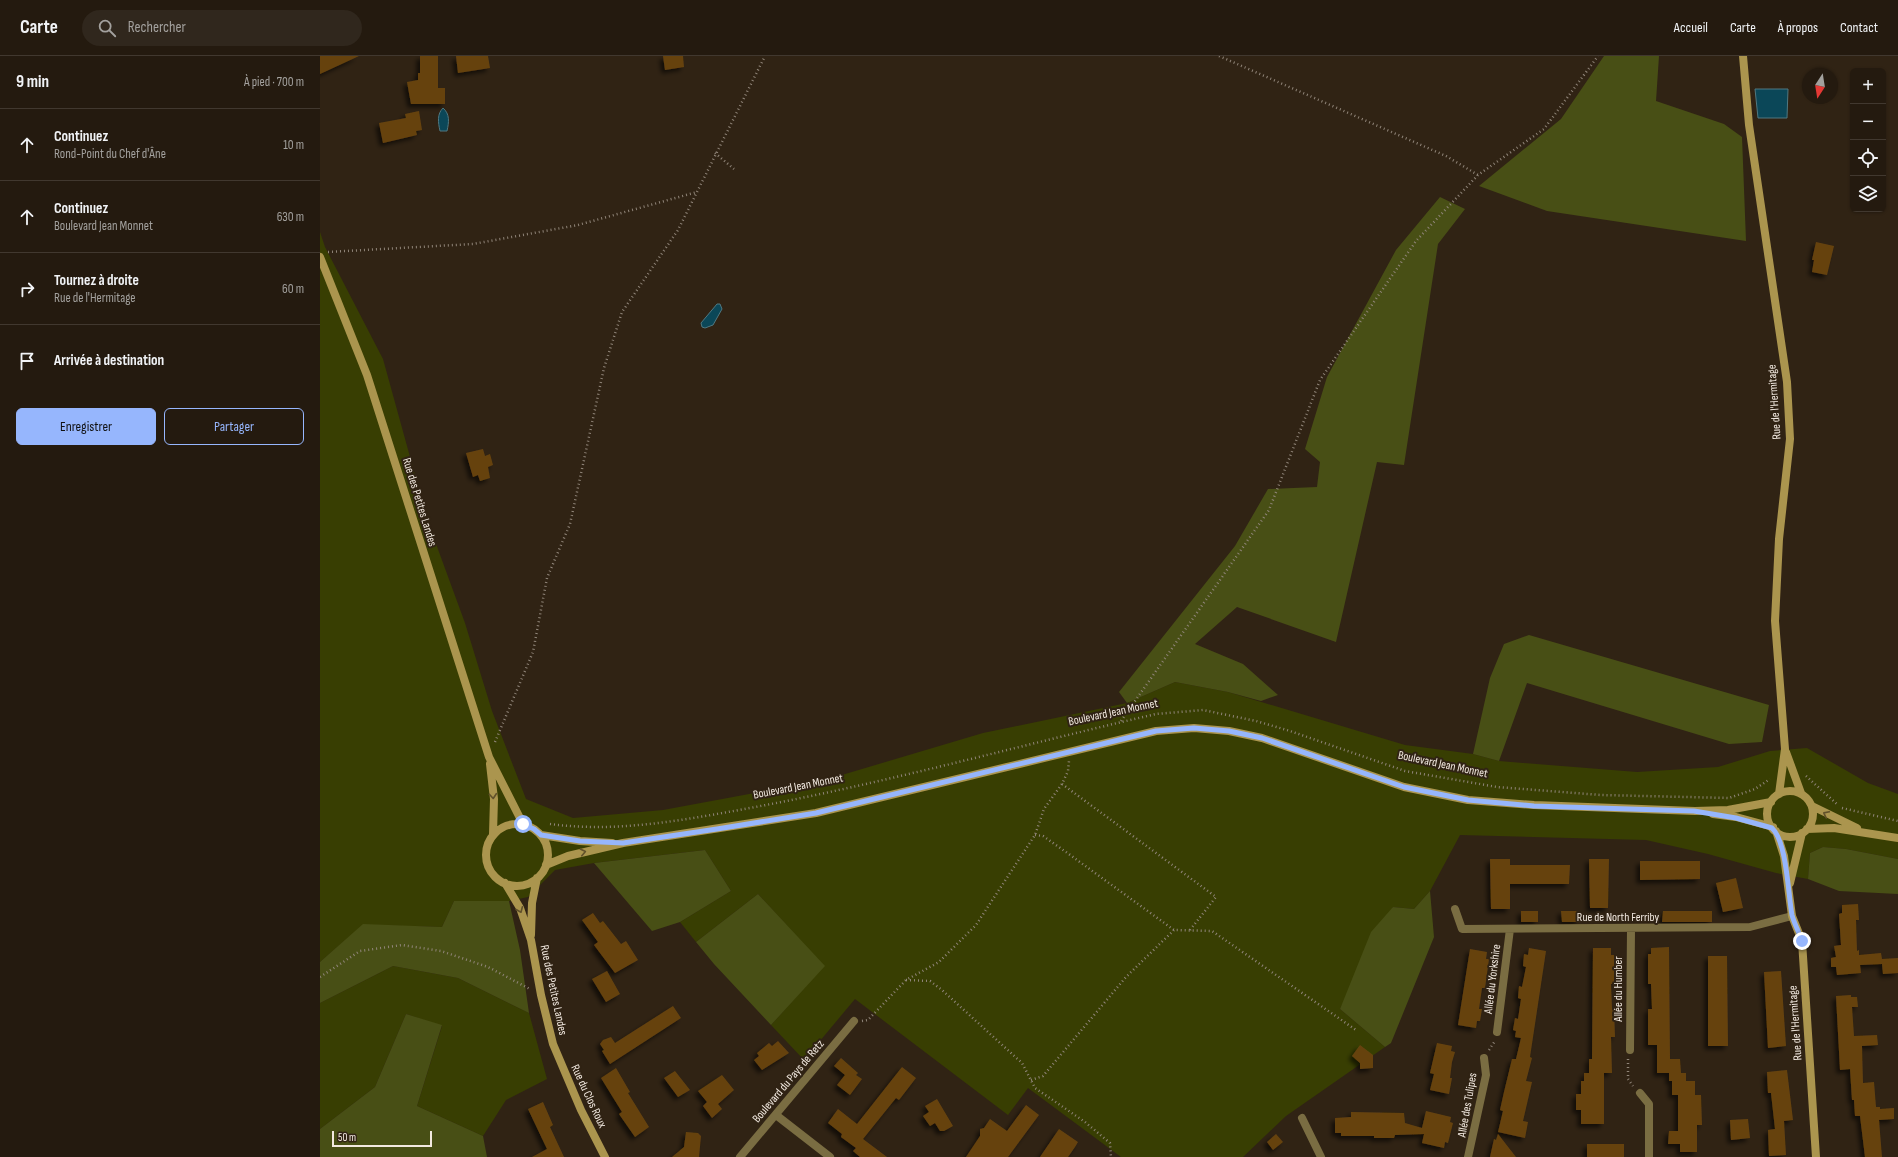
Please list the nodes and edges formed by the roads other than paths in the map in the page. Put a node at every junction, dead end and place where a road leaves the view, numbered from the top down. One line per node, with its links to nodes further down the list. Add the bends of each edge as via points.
1 (1743, 56): 3 (street, Rue de l'Hermitage, via 1749,125 1787,382 1790,439 1779,539 1775,621)
2 (320, 257): 4 (street, Rue des Petites Landes, via 366,375)
3 (1785, 749): 5 (street, Rue de l'Hermitage); 6 (street, Rue de l'Hermitage)
4 (489, 757): 10 (street, Rue des Petites Landes); 14 (street, Rue des Petites Landes, one-way to 14, via 494,799)
5 (1801, 793): 6 (street, via 1790,791); 8 (street)
6 (1779, 794): 7 (street)
7 (1771, 802): 9 (street, via 1728,810); 11 (street, via 1768,815)
8 (1812, 806): 12 (street, via 1813,818); 13 (street, one-way to 8)
9 (1694, 811): 11 (street, via 1736,818); 17 (street, via 1534,806 1468,800 1404,787 1262,738 1229,731 1194,728 1156,731 816,813)
10 (523, 824): 14 (street, via 507,826); 15 (street)
11 (1774, 829): 12 (street, via 1789,836); 21 (street, Rue de l'Hermitage, via 1784,856)
12 (1805, 831): 13 (street, via 1834,828); 21 (street, Rue de l'Hermitage, via 1794,860)
13 (1867, 832): 16 (street)
14 (493, 834): 20 (street, via 487,847 487,862 494,875)
15 (541, 835): 17 (street, via 580,841); 18 (street, via 547,849)
16 (1898, 838)
17 (623, 843): 18 (street, one-way to 17, via 568,856)
18 (546, 865): 19 (street)
19 (537, 878): 20 (street, via 522,885); 26 (street, Rue des Petites Landes, via 532,903)
20 (505, 883): 26 (street, Rue des Petites Landes, one-way to 26, via 520,908)
21 (1788, 890): 23 (street, Rue de l'Hermitage)
22 (1455, 909): 25 (street, Rue de North Ferriby, via 1462,929)
23 (1792, 916): 24 (street, Rue de North Ferriby, via 1750,927); 41 (street, Rue de l'Hermitage, via 1802,941)
24 (1631, 928): 25 (street, Rue de North Ferriby); 30 (street, Allée du Humber)
25 (1510, 929): 28 (street, Allée du Yorkshire)
26 (531, 940): 29 (street, Rue des Petites Landes)
27 (854, 1021): 33 (street, Boulevard du Pays de Retz)
28 (1497, 1032)
29 (553, 1044): 35 (street, Rue du Clos Roux, via 581,1110)
30 (1630, 1050)
31 (1484, 1058): 39 (street, Allée des Tulipes, via 1486,1075)
32 (1640, 1094): 40 (street, via 1649,1104)
33 (776, 1114): 36 (street, Boulevard du Pays de Retz); 37 (street)
34 (1302, 1118): 38 (street)
35 (606, 1157)
36 (740, 1157)
37 (830, 1157)
38 (1321, 1157)
39 (1468, 1157)
40 (1649, 1157)
41 (1816, 1157)

